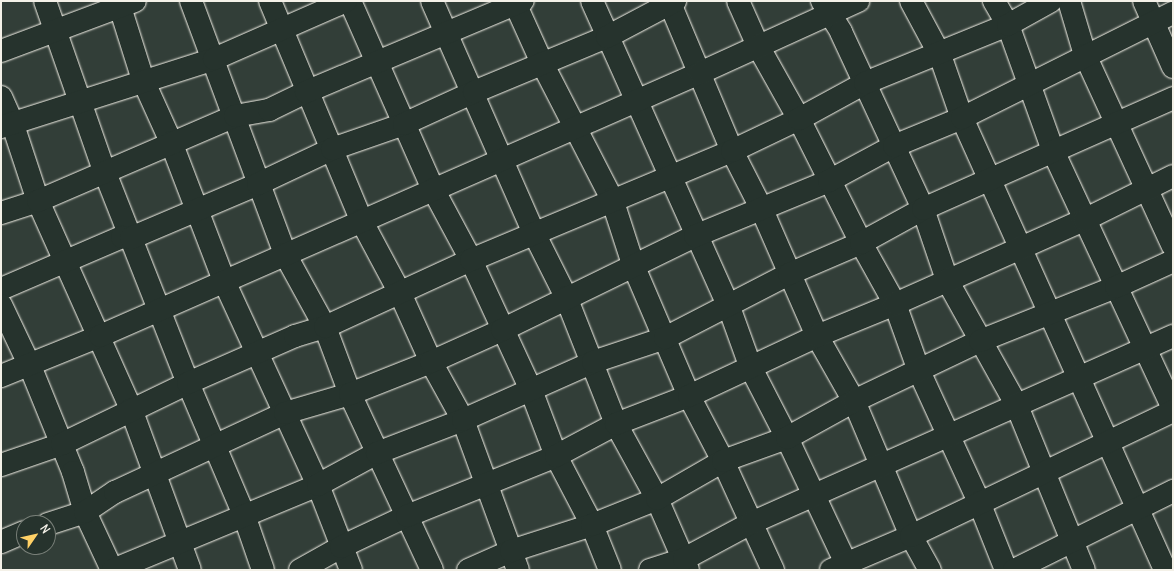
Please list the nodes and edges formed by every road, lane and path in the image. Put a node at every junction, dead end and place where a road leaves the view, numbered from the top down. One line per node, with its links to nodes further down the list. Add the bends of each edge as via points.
1 (45, 1): 22 (street)
2 (191, 1): 30 (street)
3 (270, 1): 23 (street)
4 (346, 1): 23 (street)
5 (350, 1): 31 (street)
6 (432, 1): 24 (street)
7 (592, 1): 25 (street)
8 (738, 1): 26 (street)
9 (858, 1): 18 (street)
10 (911, 1): 28 (street)
11 (994, 1): 21 (street)
12 (1051, 1): 21 (street)
13 (1069, 1): 29 (street)
14 (1144, 1): 20 (street)
15 (518, 2): 24 (street); 32 (street)
16 (671, 2): 25 (street); 34 (street)
17 (128, 4): 22 (street); 35 (street)
18 (826, 8): 26 (street); 36 (street, via 841,32)
19 (1173, 13): 20 (street)
20 (1153, 23): 29 (street); 33 (street)
21 (1008, 25): 28 (street); 37 (street)
22 (55, 31): 27 (street); 43 (street)
23 (281, 31): 30 (street); 38 (street)
24 (446, 33): 31 (street); 39 (street)
25 (607, 37): 32 (street); 42 (street)
26 (758, 46): 34 (street); 46 (street)
27 (1, 51)
28 (940, 55): 36 (street); 45 (street)
29 (1085, 55): 37 (street); 47 (street)
30 (214, 59): 35 (street); 44 (street)
31 (377, 63): 38 (street); 49 (street)
32 (542, 63): 39 (street); 50 (street)
33 (1173, 67)
34 (700, 73): 42 (street); 54 (street)
35 (143, 80): 43 (street); 51 (street)
36 (865, 83): 46 (street); 52 (street)
37 (1028, 84): 45 (street); 55 (street)
38 (306, 92): 44 (street, via 269,110); 53 (street)
39 (474, 92): 49 (street); 56 (street)
40 (1, 97): 48 (street)
41 (1173, 98): 47 (street)
42 (635, 100): 50 (street); 58 (street)
43 (80, 103): 48 (street); 57 (street)
44 (235, 116): 51 (street); 62 (street)
45 (962, 118): 52 (street); 60 (street)
46 (799, 119): 54 (street); 61 (street)
47 (1117, 121): 55 (street); 64 (street)
48 (7, 124): 66 (street)
49 (404, 124): 53 (street); 63 (street)
50 (576, 126): 56 (street); 65 (street)
51 (171, 142): 57 (street); 68 (street)
52 (894, 146): 61 (street); 67 (street)
53 (332, 149): 62 (street); 71 (street)
54 (732, 151): 58 (street); 69 (street)
55 (1053, 151): 60 (street); 72 (street)
56 (502, 158): 63 (street); 73 (street)
57 (104, 170): 66 (street); 75 (street)
58 (672, 176): 65 (street); 74 (street)
59 (1173, 176): 64 (street)
60 (992, 180): 67 (street); 78 (street)
61 (829, 181): 69 (street); 76 (street)
62 (258, 184): 68 (street); 79 (street)
63 (432, 189): 71 (street); 80 (street)
64 (1147, 189): 72 (street); 77 (street)
65 (612, 199): 73 (street); 83 (street)
66 (38, 201): 70 (street); 82 (street)
67 (923, 209): 76 (street); 85 (street)
68 (196, 210): 75 (street); 86 (street)
69 (762, 210): 74 (street); 84 (street)
70 (1, 213)
71 (361, 220): 79 (street); 89 (street)
72 (1084, 220): 78 (street); 87 (street)
73 (534, 233): 80 (street); 90 (street)
74 (696, 236): 83 (street); 93 (street)
75 (131, 238): 82 (street, via 122,237); 94 (street)
76 (861, 244): 84 (street); 91 (street)
77 (1173, 246)
78 (1019, 248): 85 (street); 95 (street)
79 (285, 254): 86 (street); 96 (street)
80 (471, 260): 89 (street); 97 (street)
81 (1173, 261): 87 (street)
82 (66, 263): 88 (street); 98 (street)
83 (634, 267): 90 (street); 101 (street)
84 (788, 274): 93 (street); 99 (street)
85 (947, 280): 91 (street); 102 (street)
86 (224, 281): 94 (street); 104 (street)
87 (1116, 287): 95 (street); 103 (street)
88 (1, 289)
89 (400, 293): 96 (street); 105 (street)
90 (566, 297): 97 (street); 106 (street)
91 (895, 304): 99 (street); 109 (street)
92 (1, 305): 107 (street)
93 (729, 307): 101 (street); 108 (street)
94 (159, 310): 98 (street); 112 (street)
95 (1048, 315): 102 (street); 111 (street)
96 (325, 327): 104 (street, via 295,336); 114 (street)
97 (502, 330): 105 (street); 113 (street)
98 (100, 336): 107 (street); 119 (street)
99 (817, 336): 108 (street); 116 (street)
100 (1173, 336): 103 (street)
101 (665, 338): 106 (street); 115 (street)
102 (980, 341): 109 (street); 117 (street)
103 (1144, 349): 111 (street); 118 (street)
104 (258, 353): 112 (street); 120 (street)
105 (431, 362): 114 (street); 121 (street)
106 (593, 362): 113 (street); 122 (street)
107 (30, 366): 110 (street); 126 (street)
108 (751, 368): 115 (street); 124 (street)
109 (919, 371): 116 (street); 123 (street)
110 (1, 376)
111 (1080, 379): 117 (street); 125 (street)
112 (188, 383): 119 (street); 127 (street)
113 (531, 390): 121 (street); 129 (street)
114 (350, 394): 120 (street); 128 (street)
115 (689, 396): 122 (street); 130 (street)
116 (854, 401): 124 (street); 132 (street)
117 (1017, 406): 123 (street); 133 (street)
118 (1173, 409): 125 (street)
119 (131, 410): 126 (street); 134 (street)
120 (285, 413): 127 (street); 136 (street)
121 (463, 420): 128 (street); 135 (street)
122 (616, 424): 129 (street); 139 (street)
123 (948, 437): 132 (street); 140 (street)
124 (787, 438): 130 (street); 138 (street)
125 (1107, 442): 133 (street); 141 (street)
126 (62, 444): 131 (street); 142 (street)
127 (215, 445): 134 (street); 143 (street)
128 (377, 453): 136 (street); 144 (street)
129 (556, 456): 135 (street); 147 (street)
130 (723, 461): 139 (street); 146 (street)
131 (1, 465)
132 (880, 465): 138 (street); 149 (street)
133 (1042, 472): 140 (street); 150 (street)
134 (154, 474): 142 (street, via 115,492); 152 (street)
135 (487, 484): 144 (street); 154 (street)
136 (318, 485): 143 (street); 153 (street)
137 (1173, 491): 141 (street)
138 (814, 496): 146 (street); 156 (street)
139 (657, 499): 147 (street); 155 (street)
140 (979, 502): 149 (street); 169 (street)
141 (1137, 508): 150 (street); 172 (street)
142 (85, 512): 145 (street); 158 (street)
143 (244, 514): 152 (street); 160 (street)
144 (407, 516): 153 (street); 163 (street)
145 (56, 521)
146 (751, 523): 155 (street); 167 (street)
147 (592, 525): 154 (street); 165 (street)
148 (16, 535): 151 (street)
149 (911, 536): 156 (street); 168 (street)
150 (1072, 540): 170 (street); 171 (street)
151 (1, 542)
152 (180, 542): 158 (street); 159 (street)
153 (341, 547): 161 (street); 162 (street)
154 (514, 560): 164 (street)
155 (686, 564): 166 (street)
156 (842, 568)
157 (1173, 569): 173 (street)
158 (113, 570)
159 (190, 570)
160 (263, 570)
161 (300, 570)
162 (351, 570)
163 (432, 570)
164 (468, 570)
165 (610, 570)
166 (650, 570)
167 (773, 570)
168 (930, 570)
169 (1006, 570)
170 (1014, 570)
171 (1084, 570)
172 (1165, 570)
173 (1170, 570)

